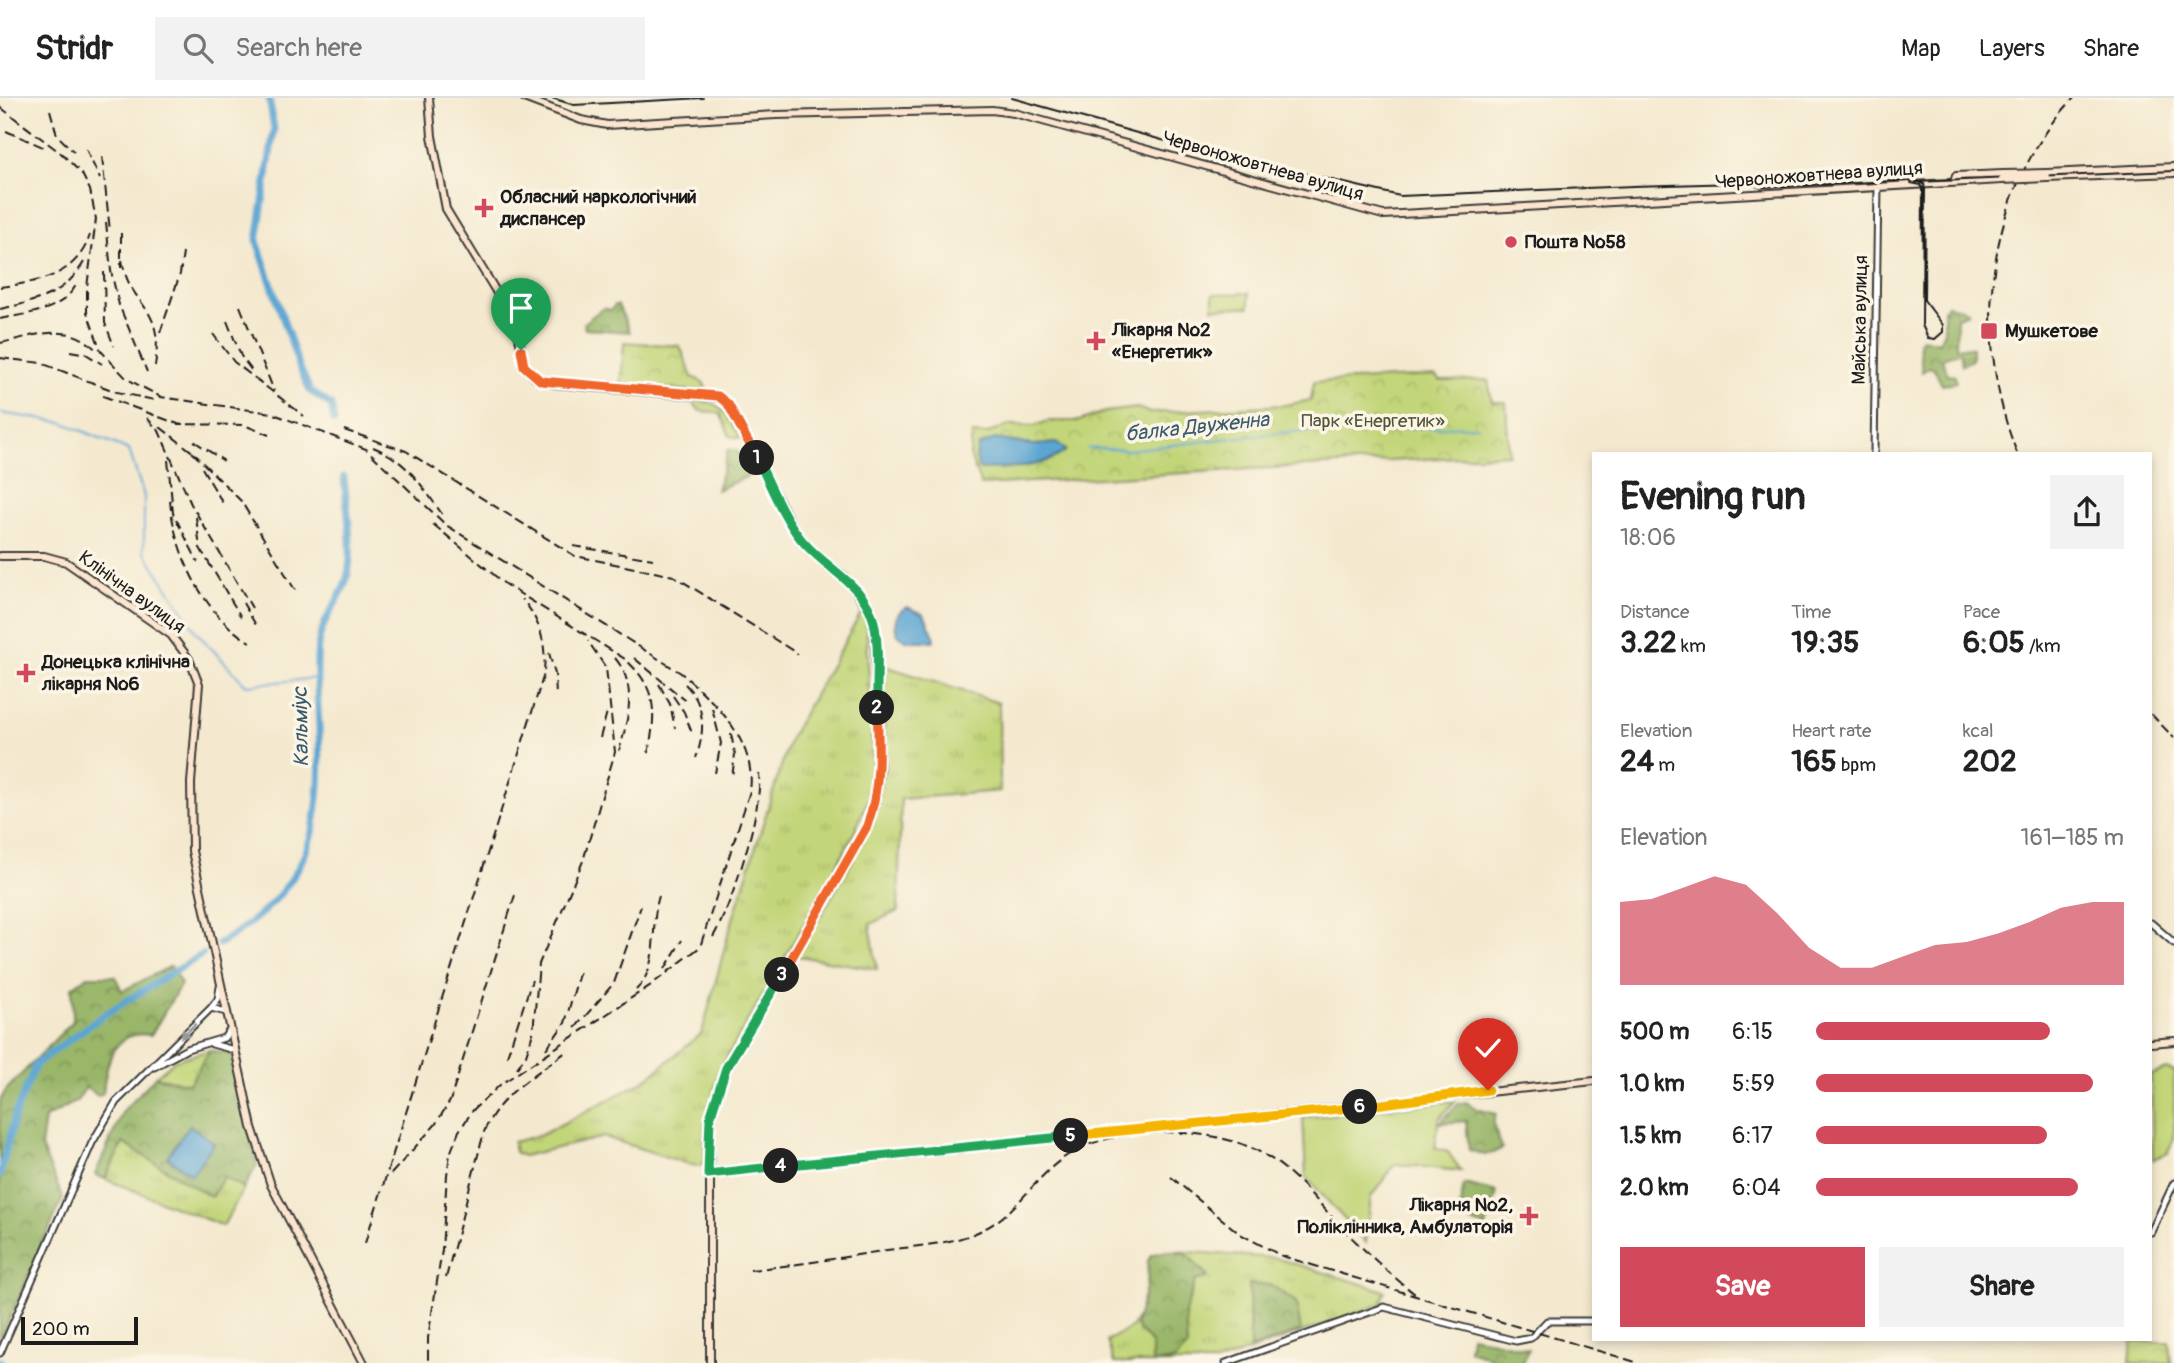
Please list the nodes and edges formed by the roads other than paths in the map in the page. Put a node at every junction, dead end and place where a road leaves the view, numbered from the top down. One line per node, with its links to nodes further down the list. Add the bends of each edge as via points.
1 (429, 98): 21 (main road, via 446,209 517,326 528,372 554,384 722,398 798,536 856,590 874,623 880,769 874,804 844,869 726,1068 710,1118)
2 (524, 98): 6 (main road, Червоножовтнева вулиця, via 607,125 776,115 1014,113 1383,215)
3 (2174, 167): 5 (main road)
4 (2174, 173): 5 (main road)
5 (2047, 175): 6 (main road, Червоножовтнева вулиця, bridge)
6 (1878, 187): 7 (street, Майська вулиця)
7 (1874, 452)
8 (0, 556): 11 (main road, Клінічна вулиця, via 44,556 66,562 171,635 189,659 199,684 192,851)
9 (2152, 924): 10 (street)
10 (2174, 943)
11 (220, 986): 12 (street); 13 (main road, Клінічна вулиця)
12 (211, 1008): 13 (street); 19 (street, one-way to 19)
13 (226, 1012): 14 (main road, Клінічна вулиця)
14 (230, 1030): 16 (street, via 224,1038); 18 (main road, Клінічна вулиця)
15 (2174, 1041): 17 (main road)
16 (209, 1043): 18 (street); 19 (street)
17 (2152, 1043)
18 (234, 1050): 26 (main road, Клінічна вулиця, via 271,1185)
19 (148, 1070): 25 (street, via 116,1102 92,1143)
20 (1592, 1081): 21 (main road)
21 (708, 1174): 27 (main road)
22 (2174, 1183): 23 (street)
23 (2152, 1229)
24 (1592, 1321): 28 (street, via 1547,1321 1531,1338 1516,1341 1384,1307)
25 (0, 1353)
26 (364, 1363)
27 (710, 1363)
28 (1226, 1363)

